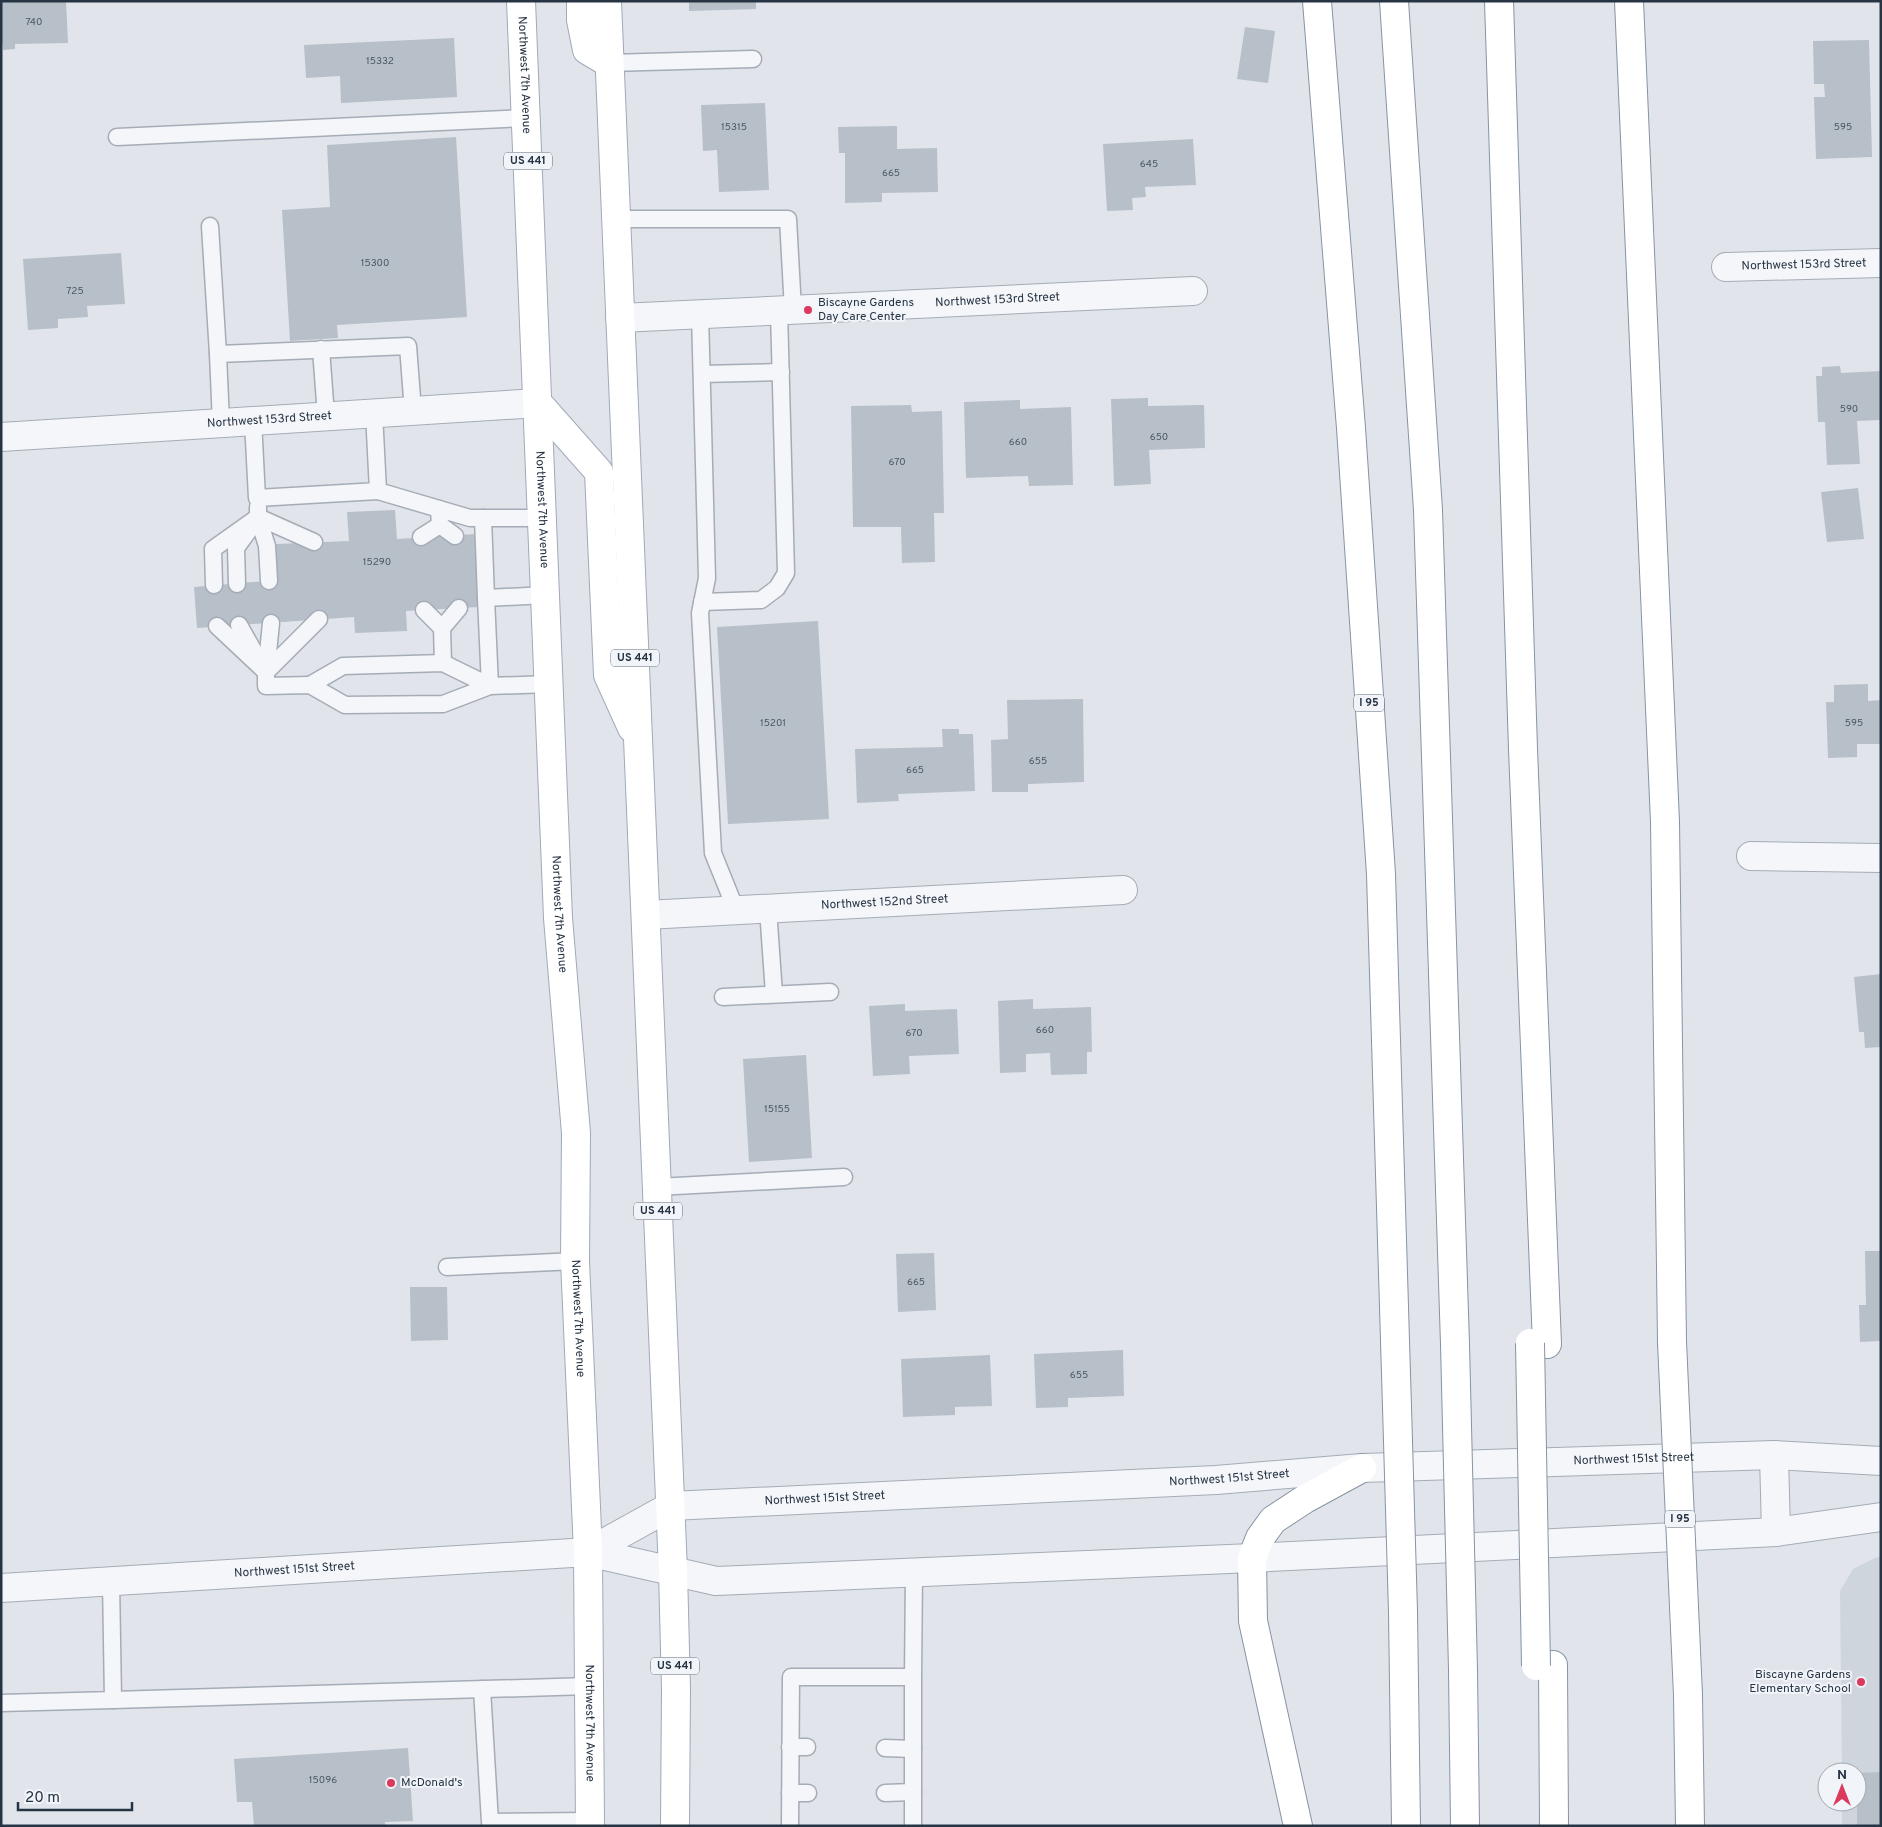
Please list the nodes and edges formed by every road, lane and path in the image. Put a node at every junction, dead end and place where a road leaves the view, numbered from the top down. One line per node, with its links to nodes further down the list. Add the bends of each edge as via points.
1 (521, 1): 11 (main road, Northwest 7th Avenue / US 441)
2 (581, 1): 10 (main road, via 587,50)
3 (607, 1): 10 (main road, US 441)
4 (1317, 1): 105 (main road, I 95, bridge, via 1351,428 1381,874 1403,1612)
5 (1394, 1): 106 (main road, bridge, via 1428,510 1455,1344)
6 (1482, 1): 73 (main road)
7 (1499, 1): 73 (main road)
8 (1629, 1): 109 (main road, I 95, bridge, via 1665,822 1672,1342 1688,1695)
9 (753, 59): 10 (lane)
10 (609, 63): 13 (main road, US 441)
11 (526, 118): 12 (lane); 25 (main road, Northwest 7th Avenue / US 441)
12 (117, 137)
13 (616, 219): 18 (lane, via 788,219); 20 (main road, US 441)
14 (210, 226): 22 (lane)
15 (1881, 263): 16 (street, Northwest 153rd Street)
16 (1726, 267)
17 (1193, 291): 18 (street, Northwest 153rd Street)
18 (786, 311): 19 (street, Northwest 153rd Street); 23 (lane)
19 (700, 314): 20 (street, Northwest 153rd Street); 24 (lane)
20 (620, 318): 59 (main road, US 441)
21 (321, 349): 22 (lane); 26 (lane, via 408,346); 28 (lane)
22 (218, 354): 30 (lane)
23 (781, 372): 24 (lane); 46 (lane, via 786,573 777,588 761,600)
24 (702, 374): 46 (lane, via 707,578)
25 (538, 403): 26 (street, Northwest 153rd Street); 37 (main road, Northwest 7th Avenue / US 441); 59 (main road, via 599,472 608,675)
26 (412, 411): 27 (street, Northwest 153rd Street)
27 (374, 413): 28 (street, Northwest 153rd Street); 32 (lane)
28 (326, 416): 29 (street, Northwest 153rd Street)
29 (253, 421): 30 (street, Northwest 153rd Street); 33 (lane)
30 (221, 423): 31 (street, Northwest 153rd Street)
31 (1, 437)
32 (378, 491): 33 (lane); 35 (lane)
33 (257, 498): 34 (lane)
34 (258, 517): 40 (lane); 41 (lane, via 267,546); 42 (lane, via 236,548); 43 (lane, via 213,549)
35 (439, 517): 36 (lane); 38 (lane); 39 (lane)
36 (483, 518): 37 (lane); 45 (lane)
37 (543, 518): 44 (main road, Northwest 7th Avenue / US 441)
38 (455, 536)
39 (420, 537)
40 (314, 542)
41 (269, 581)
42 (237, 584)
43 (214, 585)
44 (546, 595): 45 (lane); 56 (main road, Northwest 7th Avenue / US 441)
45 (486, 598): 58 (lane)
46 (702, 602): 64 (lane, via 713,853)
47 (459, 608): 53 (lane)
48 (424, 610): 53 (lane)
49 (319, 619): 55 (lane)
50 (271, 623): 55 (lane)
51 (239, 624): 55 (lane)
52 (217, 626): 55 (lane)
53 (442, 628): 54 (lane)
54 (443, 663): 57 (lane, via 343,666); 58 (lane)
55 (266, 672): 57 (lane, via 266,686)
56 (550, 684): 58 (lane); 71 (main road, Northwest 7th Avenue / US 441, via 558,918 576,1133)
57 (310, 685): 58 (lane, via 345,705 443,704)
58 (490, 686)
59 (639, 743): 65 (main road, US 441)
60 (1750, 856): 61 (street)
61 (1881, 858)
62 (1123, 890): 63 (street, Northwest 152nd Street)
63 (768, 908): 64 (street, Northwest 152nd Street); 67 (lane)
64 (736, 910): 65 (street, Northwest 152nd Street)
65 (646, 915): 70 (main road, US 441)
66 (830, 992): 67 (lane)
67 (774, 994): 68 (lane)
68 (723, 997)
69 (844, 1177): 70 (lane)
70 (657, 1187): 77 (main road, US 441)
71 (575, 1261): 72 (lane); 80 (main road, Northwest 7th Avenue / US 441)
72 (447, 1267)
73 (1539, 1344): 86 (main road, bridge)
74 (1774, 1454): 75 (street, Northwest 151st Street); 76 (street, Northwest 151st Street); 79 (street)
75 (1881, 1462)
76 (1362, 1468): 77 (street, Northwest 151st Street, via 1216,1480); 81 (main road, via 1273,1520 1260,1538)
77 (670, 1506): 80 (street, Northwest 151st Street); 82 (main road, US 441)
78 (1881, 1517): 79 (street, Northwest 151st Street)
79 (1776, 1532): 81 (street, Northwest 151st Street)
80 (588, 1552): 82 (street, Northwest 151st Street); 84 (street, Northwest 151st Street); 88 (main road, Northwest 7th Avenue / US 441)
81 (1252, 1558): 83 (street, Northwest 151st Street); 104 (main road, via 1253,1620)
82 (673, 1571): 83 (street, Northwest 151st Street, via 716,1581); 101 (main road, US 441)
83 (914, 1573): 87 (lane)
84 (111, 1581): 85 (street, Northwest 151st Street); 90 (lane)
85 (1, 1588)
86 (1544, 1666): 107 (main road); 108 (main road)
87 (913, 1677): 92 (lane, via 791,1677); 95 (lane)
88 (589, 1686): 89 (lane); 100 (main road, Northwest 7th Avenue / US 441)
89 (482, 1689): 90 (lane); 100 (lane, via 490,1822)
90 (114, 1700): 91 (lane)
91 (1, 1703)
92 (790, 1747): 93 (lane); 98 (lane)
93 (807, 1747)
94 (885, 1748): 95 (lane)
95 (913, 1749): 96 (lane)
96 (913, 1792): 97 (lane); 103 (lane)
97 (885, 1793)
98 (790, 1794): 99 (lane); 102 (lane)
99 (808, 1794)
100 (590, 1824)
101 (675, 1826)
102 (790, 1826)
103 (913, 1826)
104 (1298, 1826)
105 (1406, 1826)
106 (1465, 1826)
107 (1538, 1826)
108 (1554, 1826)
109 (1690, 1826)

